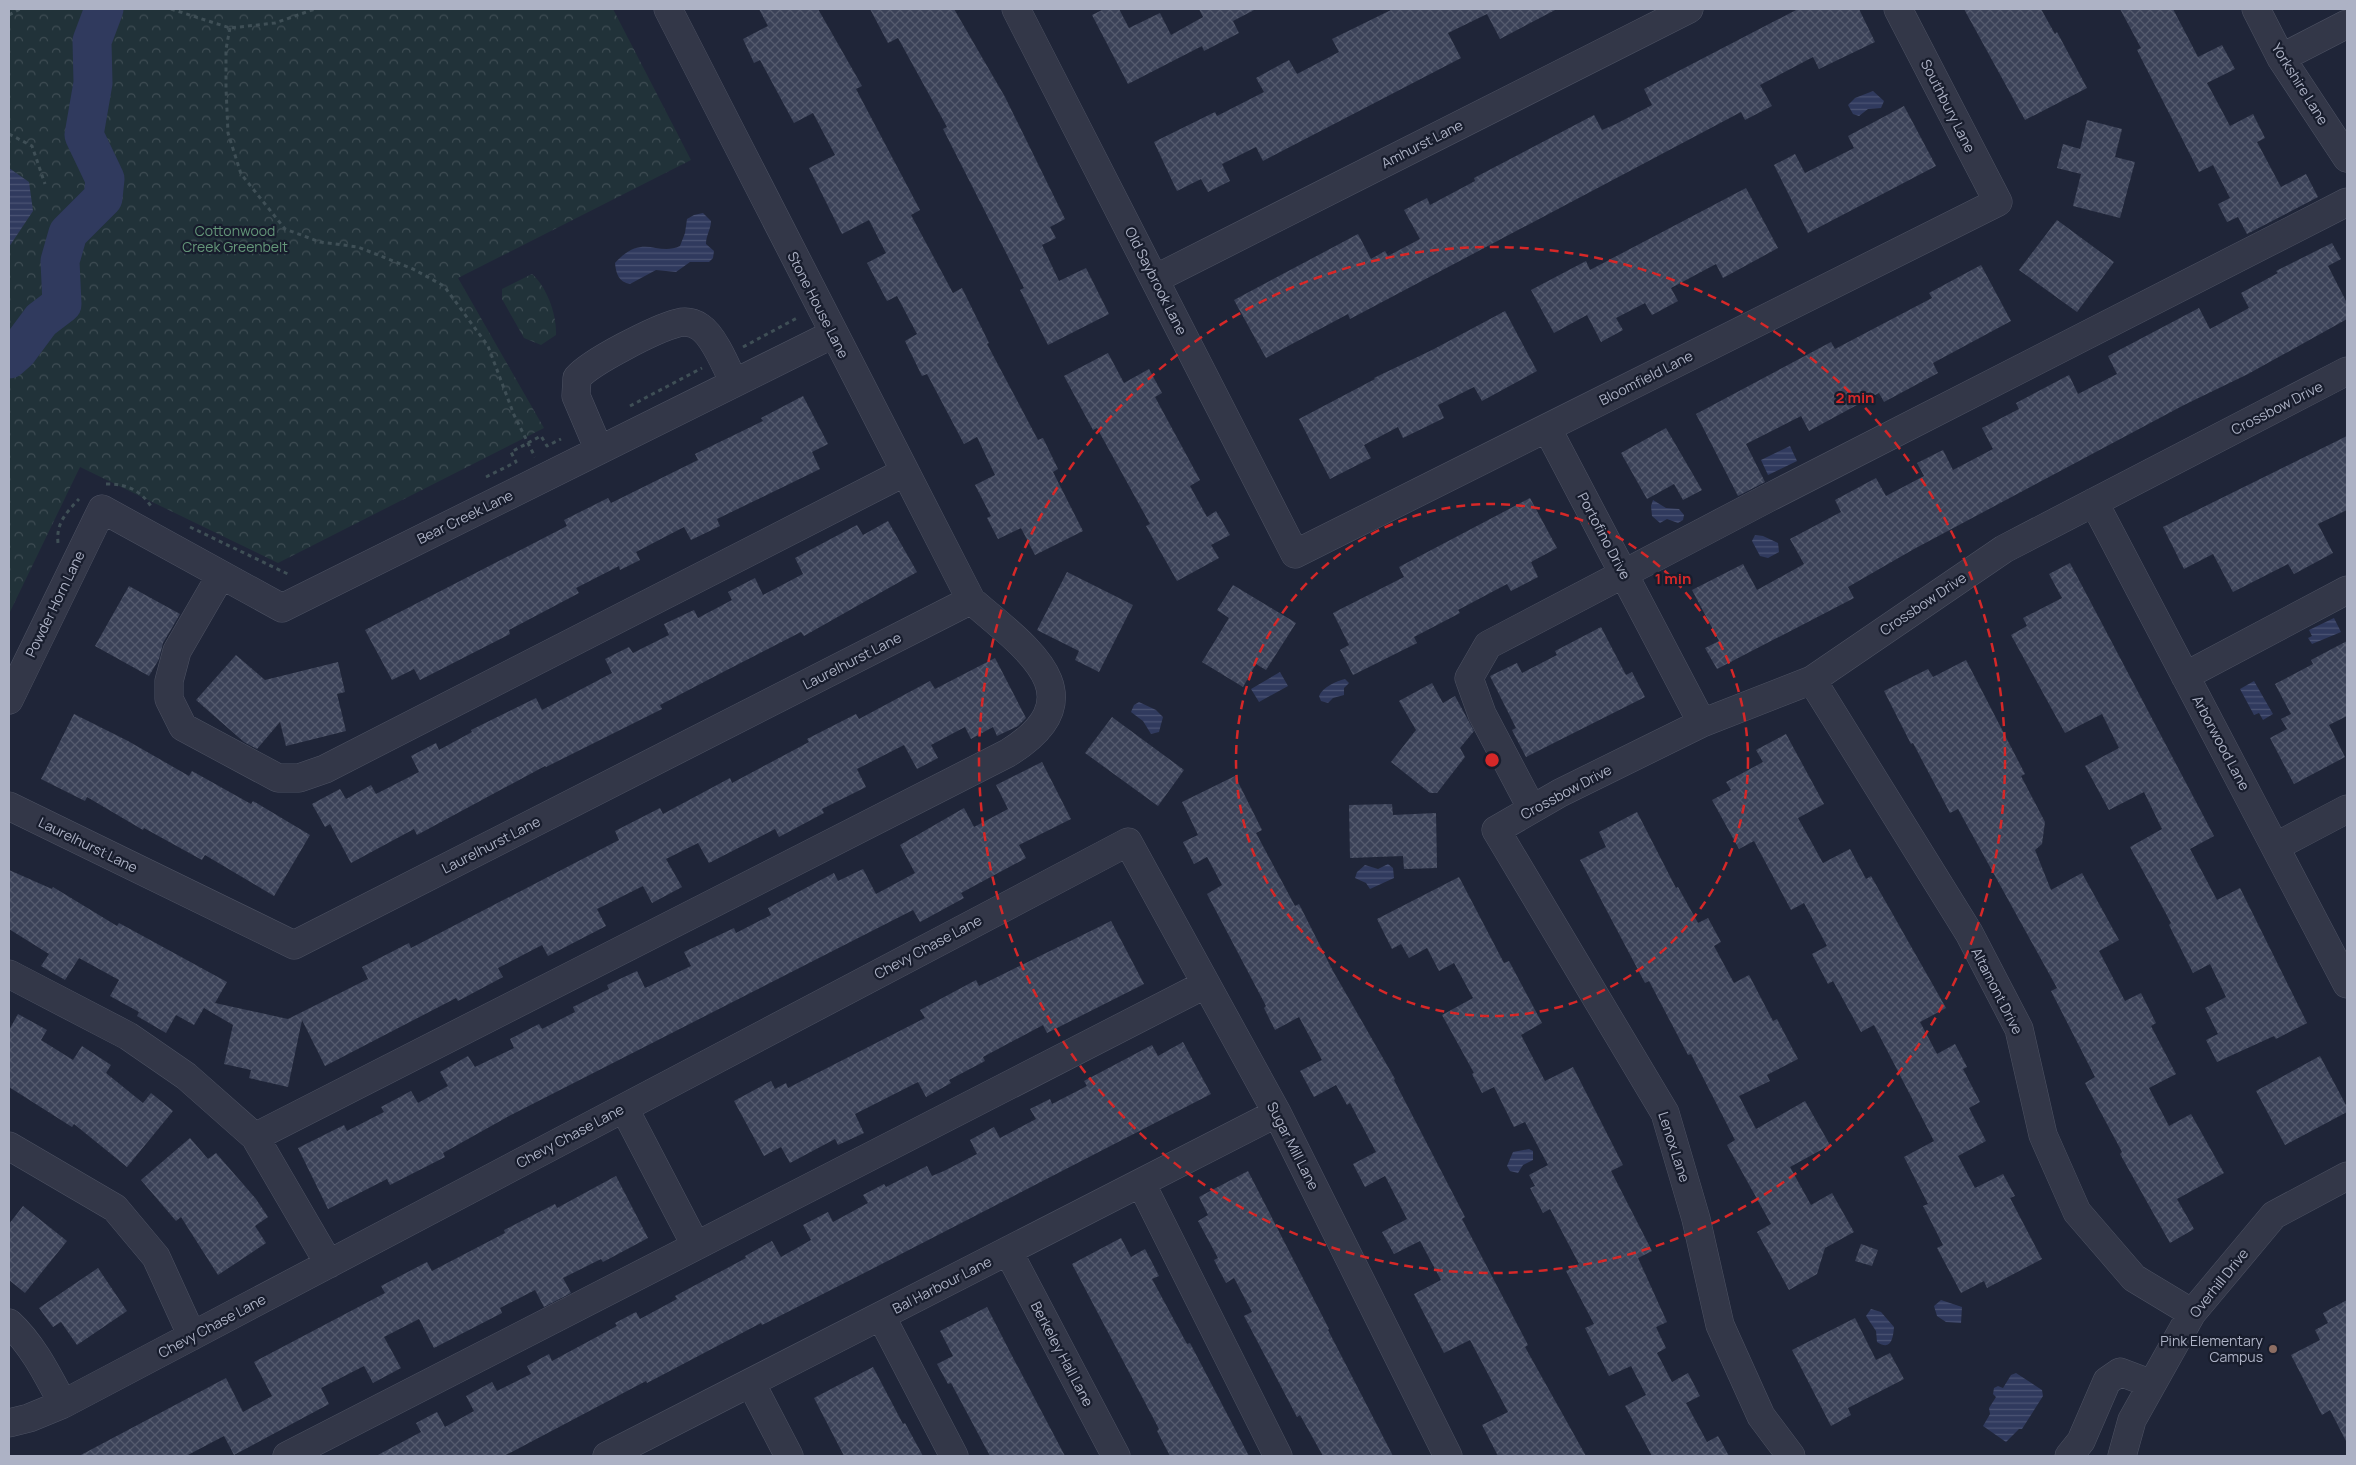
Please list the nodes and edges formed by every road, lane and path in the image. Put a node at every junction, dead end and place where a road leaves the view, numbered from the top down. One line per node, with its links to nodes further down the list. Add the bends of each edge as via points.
1 (20, 9): 9 (path)
2 (171, 9): 11 (path)
3 (315, 9): 11 (path, via 275,23)
4 (668, 9): 20 (street, Stone House Lane)
5 (1016, 9): 18 (street, Old Saybrook Lane)
6 (1689, 9): 18 (street, Amhurst Lane)
7 (1898, 9): 16 (street, Southbury Lane)
8 (2256, 9): 12 (street, Yorkshire Lane)
9 (9, 15)
10 (2347, 24): 12 (street)
11 (230, 28): 27 (path, via 226,49 228,133 240,174 285,229 320,242 358,247 413,269 444,286 488,346 514,416)
12 (2281, 58): 14 (street, Yorkshire Lane)
13 (9, 134): 15 (path, via 32,146)
14 (2347, 158)
15 (45, 184)
16 (1998, 202): 25 (street, Bloomfield Lane)
17 (2347, 202): 37 (street)
18 (1154, 279): 35 (street, Old Saybrook Lane)
19 (798, 311): 21 (path, via 797,318)
20 (833, 334): 23 (street, Bear Creek Lane); 28 (street, Stone House Lane)
21 (722, 358): 23 (street); 24 (path); 26 (street, via 702,328 692,323 680,323 582,372 576,384 576,396)
22 (2347, 371): 32 (street, Crossbow Drive)
23 (734, 383): 26 (street, Bear Creek Lane)
24 (624, 408)
25 (1547, 428): 35 (street, Bloomfield Lane); 37 (street, Portofino Drive)
26 (594, 438): 27 (path, via 547,446 541,436); 29 (street, Bear Creek Lane)
27 (528, 443): 29 (path); 30 (path, via 511,452 516,462)
28 (905, 472): 38 (street, via 325,769 299,778 278,778 183,727 168,699 177,650); 40 (street, Stone House Lane)
29 (547, 476): 38 (street, Bear Creek Lane, via 282,608)
30 (481, 479)
31 (101, 497): 33 (path, via 121,484 138,491); 38 (street, Bear Creek Lane); 43 (street, Powder Horn Lane)
32 (2094, 502): 41 (street, Arborwood Lane); 42 (street, Crossbow Drive, via 2004,549)
33 (155, 513)
34 (184, 524): 36 (path, via 289,576)
35 (1295, 554)
36 (298, 571)
37 (1624, 574): 44 (street, Portofino Drive); 46 (street, via 1488,645 1469,678 1482,714)
38 (221, 575)
39 (2347, 590): 41 (street)
40 (971, 600): 45 (street, Laurelhurst Lane, via 294,945); 56 (street, via 1043,668 1052,692 1052,706 1042,726 1026,742)
41 (2185, 676): 50 (street, Arborwood Lane)
42 (1812, 680): 44 (street, Crossbow Drive); 63 (street, Altamont Drive, via 1964,925 2019,1029 2044,1135 2077,1212 2134,1278)
43 (9, 700)
44 (1702, 723): 46 (street, Crossbow Drive)
45 (9, 806)
46 (1532, 809): 48 (street, Crossbow Drive)
47 (2347, 809): 50 (street)
48 (1496, 830): 78 (street, Lenox Lane, via 1665,1113 1696,1219 1720,1326 1761,1416)
49 (1128, 842): 53 (street, Sugar Mill Lane); 54 (street, Chevy Chase Lane)
50 (2275, 847): 52 (street, Arborwood Lane)
51 (9, 974): 56 (street, via 128,1036 186,1076)
52 (2347, 981)
53 (1206, 984): 55 (street, Sugar Mill Lane); 60 (street)
54 (624, 1108): 60 (street); 62 (street, Chevy Chase Lane)
55 (1276, 1113): 59 (street, Bal Harbour Lane); 77 (street, Sugar Mill Lane)
56 (255, 1137): 62 (street)
57 (9, 1146): 66 (street, via 115,1208 156,1257)
58 (2347, 1176): 63 (street, Overhill Drive, via 2274,1215)
59 (1141, 1183): 61 (street, Bal Harbour Lane); 76 (street)
60 (696, 1246): 72 (street)
61 (1008, 1251): 64 (street, Bal Harbour Lane); 75 (street, Berkeley Hall Lane)
62 (329, 1264): 66 (street, Chevy Chase Lane)
63 (2192, 1313): 68 (street, Overhill Drive)
64 (881, 1316): 67 (street, Bal Harbour Lane); 74 (street)
65 (9, 1323): 69 (street, via 39,1359)
66 (192, 1336): 69 (street, Chevy Chase Lane)
67 (751, 1383): 71 (street, Bal Harbour Lane); 73 (street)
68 (2152, 1384): 79 (street, via 2120,1372 2107,1381 2081,1441); 80 (street, Overhill Drive, via 2132,1420)
69 (63, 1404): 70 (street, Chevy Chase Lane)
70 (9, 1423)
71 (619, 1454)
72 (287, 1456)
73 (789, 1456)
74 (954, 1456)
75 (1116, 1456)
76 (1278, 1456)
77 (1448, 1456)
78 (1790, 1456)
79 (2070, 1456)
80 (2122, 1456)

